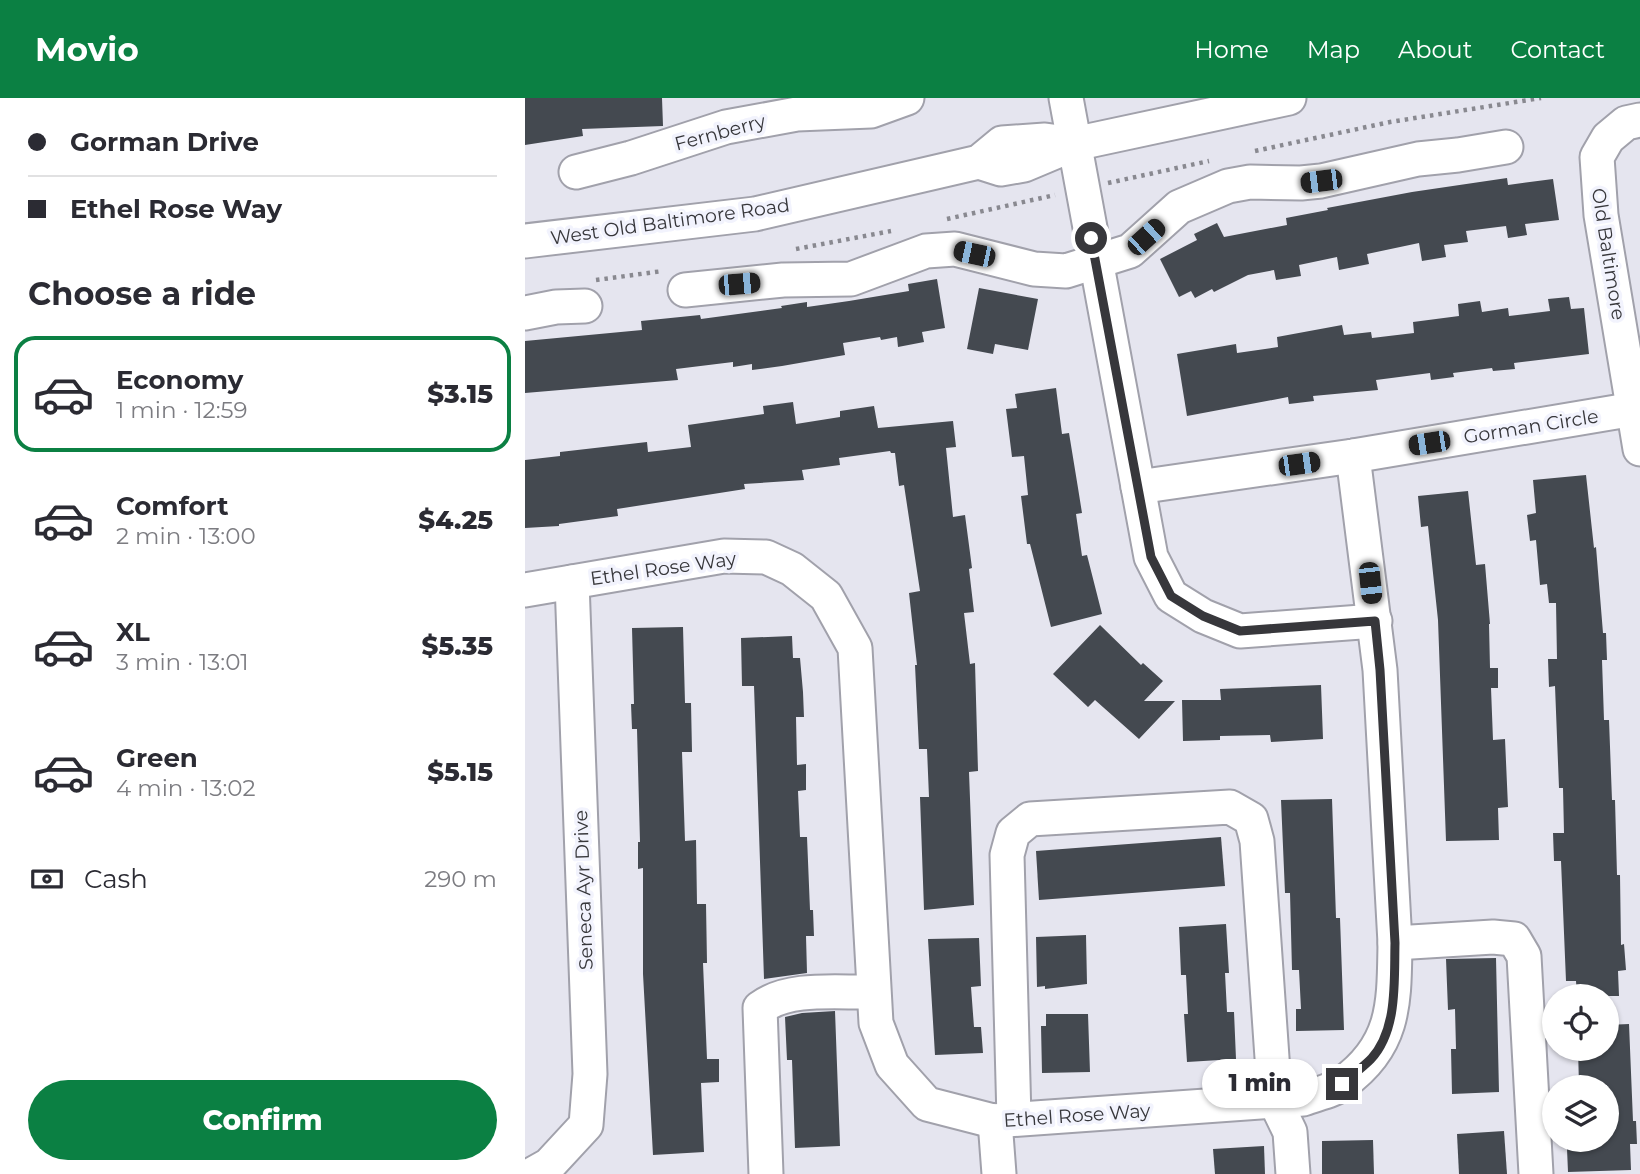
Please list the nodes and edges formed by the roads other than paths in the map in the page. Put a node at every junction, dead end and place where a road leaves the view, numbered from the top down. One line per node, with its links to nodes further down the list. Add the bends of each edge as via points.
1 (907, 98): 7 (street, Fernberry, via 870,111 797,114 726,127)
2 (1066, 98): 5 (street)
3 (1289, 98): 5 (street, West Old Baltimore Road)
4 (1640, 120): 13 (street, Old Baltimore, via 1626,122 1608,138 1597,158 1601,215)
5 (1074, 144): 8 (street, West Old Baltimore Road, via 1002,142 979,162 755,214); 9 (street)
6 (1506, 147): 9 (street, via 1418,159 1321,181 1228,186 1179,207 1130,251)
7 (576, 172)
8 (525, 241)
9 (1095, 262): 10 (street, via 1066,271 1034,269 955,249 926,251 851,279); 16 (street)
10 (679, 279)
11 (589, 293): 12 (street, via 556,307)
12 (525, 313)
13 (1637, 409): 14 (street); 15 (street, Gorman Circle)
14 (1640, 449)
15 (1353, 456): 16 (street, Gorman Circle); 19 (street, Ethel Rose Way)
16 (1138, 487): 19 (street, via 1151,557 1171,596 1203,616 1240,631)
17 (572, 582): 18 (street, Ethel Rose Way); 21 (street, Ethel Rose Way, via 724,556 766,557 792,569 826,596 855,648); 24 (street, Seneca Ayr Drive, via 590,1074 586,1125)
18 (525, 590)
19 (1375, 621): 20 (street, Ethel Rose Way)
20 (1395, 943): 22 (street, Ethel Rose Way, via 1389,1025 1373,1057 1342,1084 1303,1099); 28 (street, via 1514,939 1524,957)
21 (873, 992): 23 (street, Ethel Rose Way, via 876,1023 892,1065 927,1104); 25 (street, via 807,994 772,999 760,1008)
22 (1275, 1101): 23 (street, Ethel Rose Way); 23 (street, via 1257,841 1251,819 1230,807 1030,819 1013,833 1007,855); 27 (street, via 1290,1132)
23 (1005, 1120): 26 (street)
24 (553, 1168)
25 (765, 1174)
26 (999, 1174)
27 (1293, 1174)
28 (1536, 1174)

